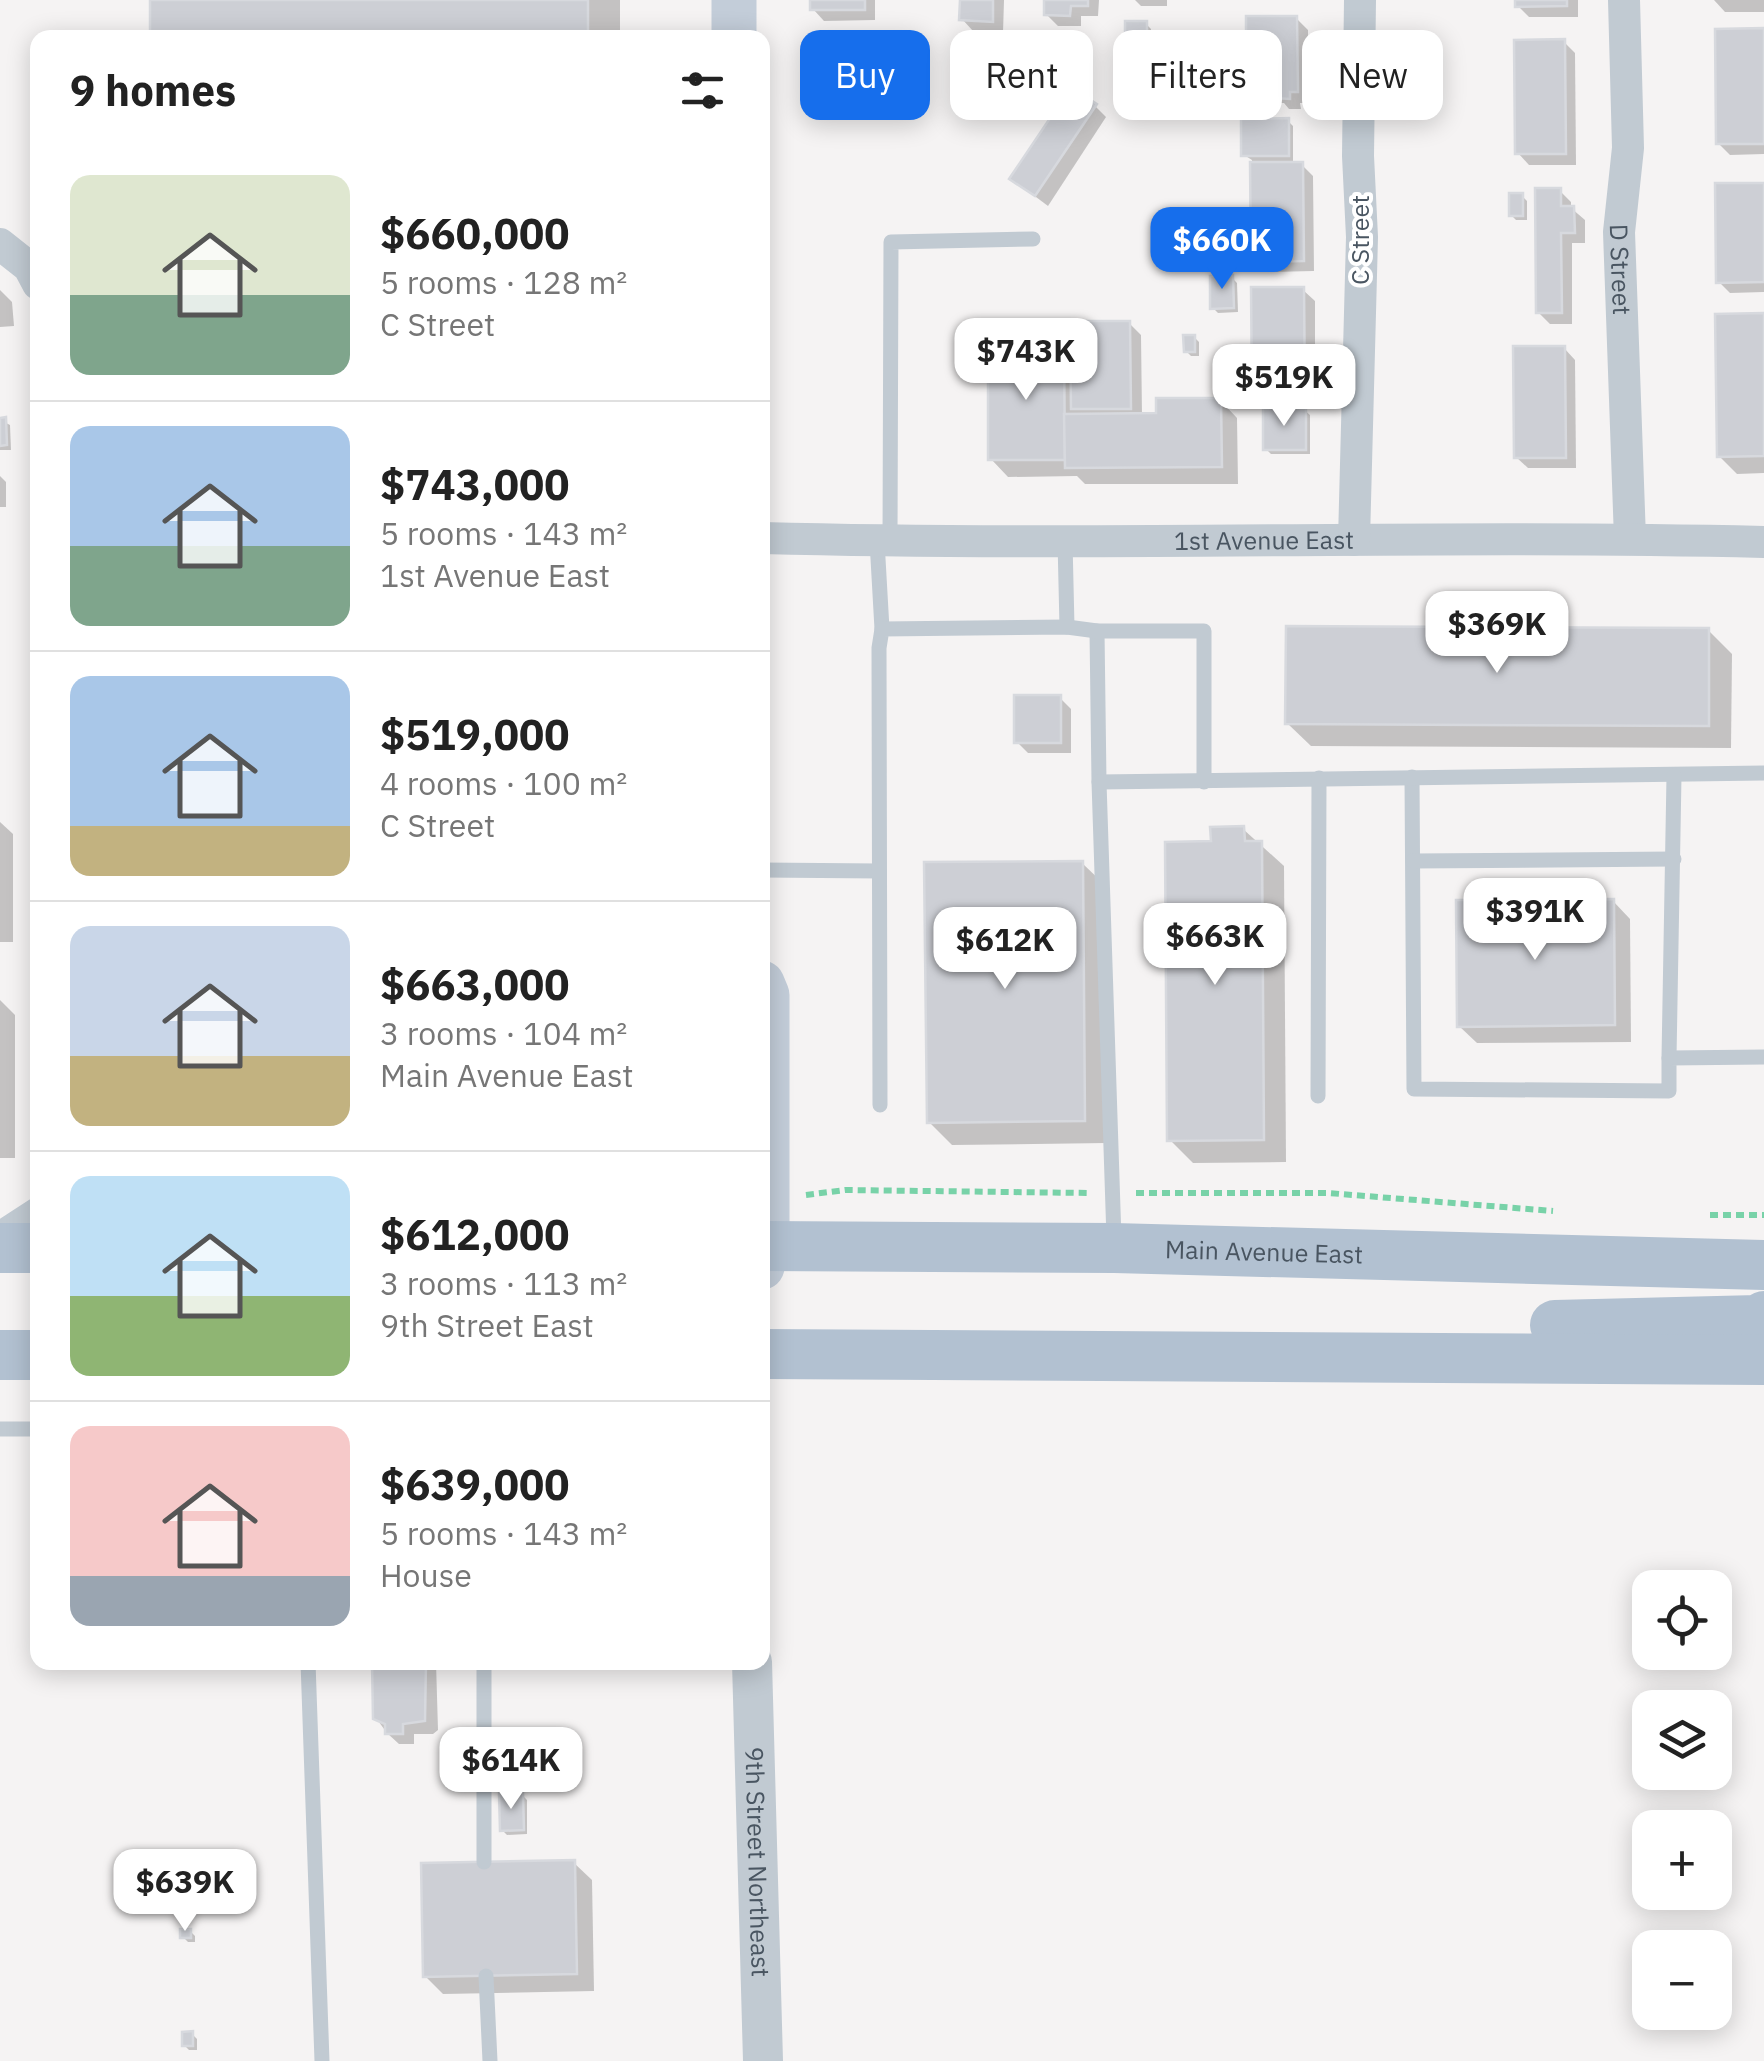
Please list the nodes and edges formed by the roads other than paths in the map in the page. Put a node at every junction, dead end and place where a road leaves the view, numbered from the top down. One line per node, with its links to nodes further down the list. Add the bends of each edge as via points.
1 (734, 0): 4 (main road)
2 (1360, 0): 10 (street, C Street)
3 (1624, 0): 9 (street, D Street, via 1628,148 1619,232)
4 (734, 30)
5 (1033, 239): 11 (lane, via 892,242)
6 (0, 244): 7 (street)
7 (30, 273)
8 (770, 538): 11 (street, 1st Avenue East)
9 (1630, 538): 10 (street, 1st Avenue East); 13 (street, 1st Avenue East)
10 (1354, 540): 12 (street, 1st Avenue East)
11 (884, 541): 12 (street, 1st Avenue East); 15 (lane)
12 (1065, 541): 14 (lane)
13 (1764, 542)
14 (1067, 627): 15 (lane); 16 (lane)
15 (882, 629): 26 (lane)
16 (1097, 630): 21 (lane); 22 (lane, via 1204,631)
17 (1764, 773): 18 (lane)
18 (1674, 776): 19 (lane); 23 (lane)
19 (1412, 777): 20 (lane); 24 (lane)
20 (1319, 778): 22 (lane); 29 (lane)
21 (1098, 782): 22 (lane); 35 (lane)
22 (1204, 782)
23 (1674, 859): 24 (lane); 28 (lane)
24 (1413, 862): 28 (lane, via 1414,1089 1669,1091)
25 (770, 870): 26 (lane)
26 (880, 871): 30 (lane)
27 (1764, 1057): 28 (lane)
28 (1669, 1058)
29 (1318, 1096)
30 (880, 1104)
31 (30, 1219): 32 (street)
32 (0, 1238)
33 (0, 1248): 34 (main road)
34 (30, 1248)
35 (1114, 1248): 36 (main road, Main Avenue East); 37 (main road, Main Avenue East)
36 (770, 1253)
37 (1764, 1265)
38 (1764, 1316): 42 (main road, via 1461,1326)
39 (0, 1354): 40 (main road)
40 (30, 1354)
41 (770, 1354): 42 (main road)
42 (1344, 1357): 43 (main road)
43 (1764, 1360)
44 (0, 1429): 45 (lane)
45 (30, 1429)
46 (308, 1670): 51 (lane)
47 (484, 1670): 49 (lane)
48 (752, 1670): 53 (street, 9th Street Northeast)
49 (484, 1862)
50 (486, 1976): 52 (lane)
51 (322, 2061)
52 (490, 2061)
53 (764, 2061)

